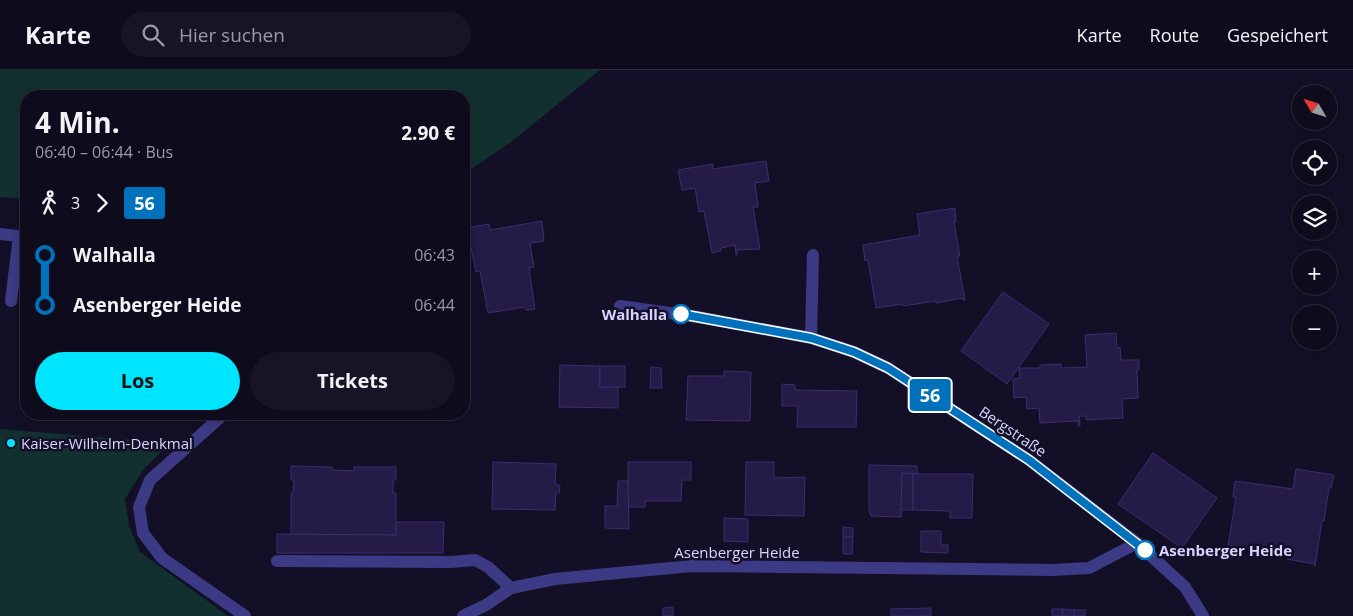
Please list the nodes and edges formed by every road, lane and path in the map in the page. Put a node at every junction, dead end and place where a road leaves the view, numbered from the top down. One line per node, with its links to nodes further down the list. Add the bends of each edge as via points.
1 (0, 234): 2 (street)
2 (20, 236)
3 (20, 252): 5 (street)
4 (813, 255): 7 (street)
5 (11, 301)
6 (620, 306): 7 (street, Bergstraße)
7 (811, 338): 9 (street, Bergstraße, via 854,352 888,368 1029,460)
8 (217, 420): 12 (street, via 150,480 139,507 143,533 162,558)
9 (1137, 543): 11 (street, Asenberger Heide, via 1089,568 692,566 555,579); 14 (street, Bergstraße, via 1185,587)
10 (277, 561): 11 (street, via 475,560)
11 (511, 588): 13 (street)
12 (245, 616)
13 (463, 616)
14 (1203, 616)

